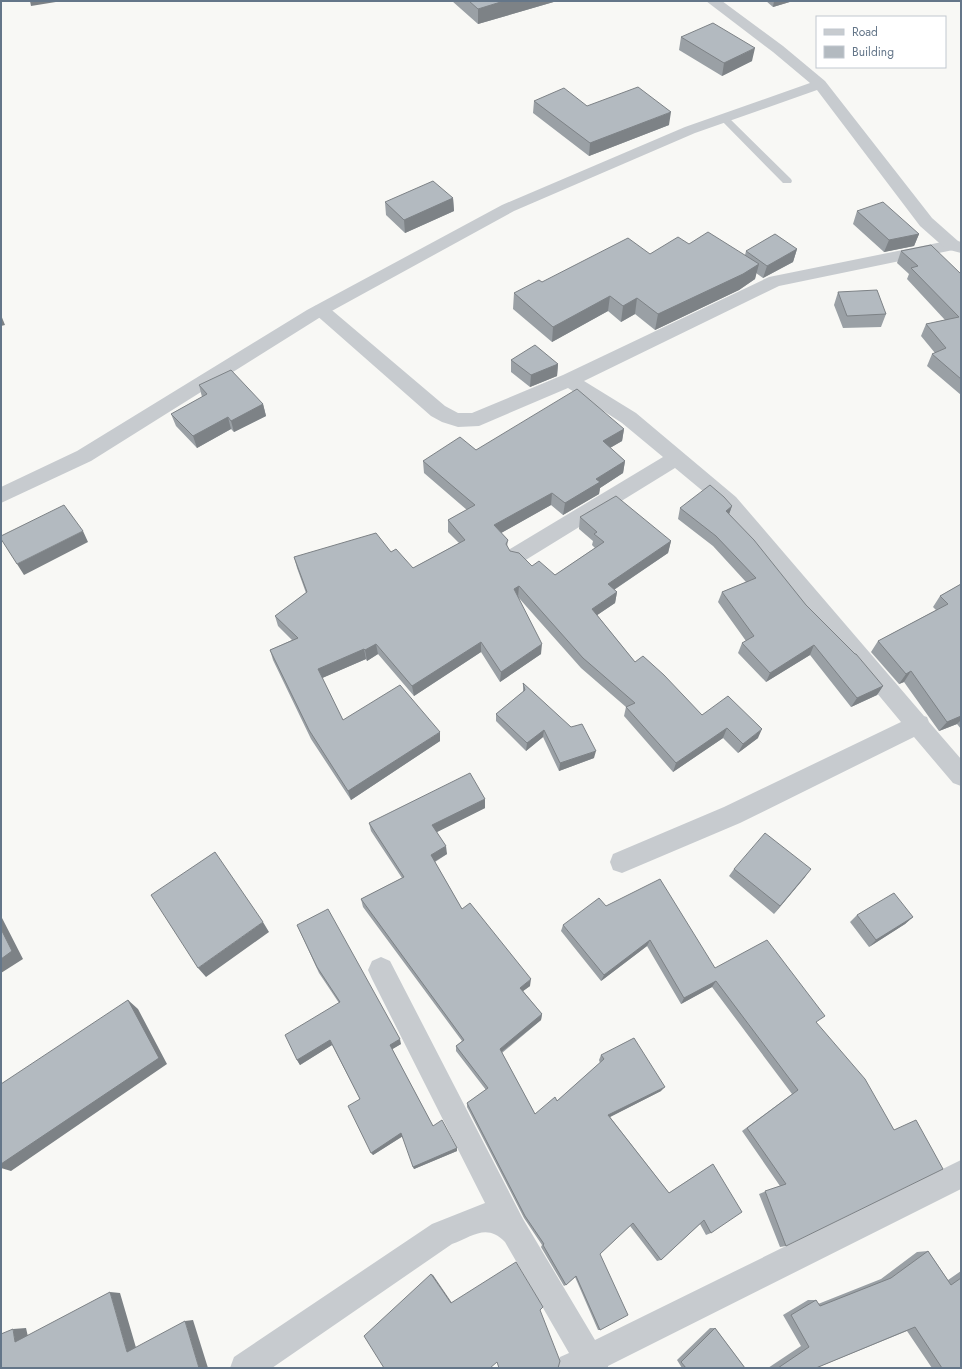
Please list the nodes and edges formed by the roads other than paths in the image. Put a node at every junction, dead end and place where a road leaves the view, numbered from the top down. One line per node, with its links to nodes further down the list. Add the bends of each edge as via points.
1 (713, 1): 2 (street)
2 (820, 84): 3 (street); 5 (street, via 926,222)
3 (724, 118): 4 (lane); 6 (street, via 508,208)
4 (787, 182)
5 (957, 246): 7 (street, via 775,281)
6 (321, 310): 7 (street, via 438,411 453,420 463,422 478,419); 9 (street, via 84,456)
7 (569, 380): 8 (street, via 629,418)
8 (676, 458): 10 (street); 11 (street, via 729,502)
9 (1, 496)
10 (517, 555)
11 (919, 724): 12 (street); 13 (street, via 732,815)
12 (961, 776)
13 (622, 862)
14 (381, 970): 16 (street)
15 (961, 1174): 17 (street)
16 (515, 1231): 17 (street); 18 (street, via 507,1224 489,1217 480,1218 442,1234)
17 (584, 1365)
18 (245, 1368)

